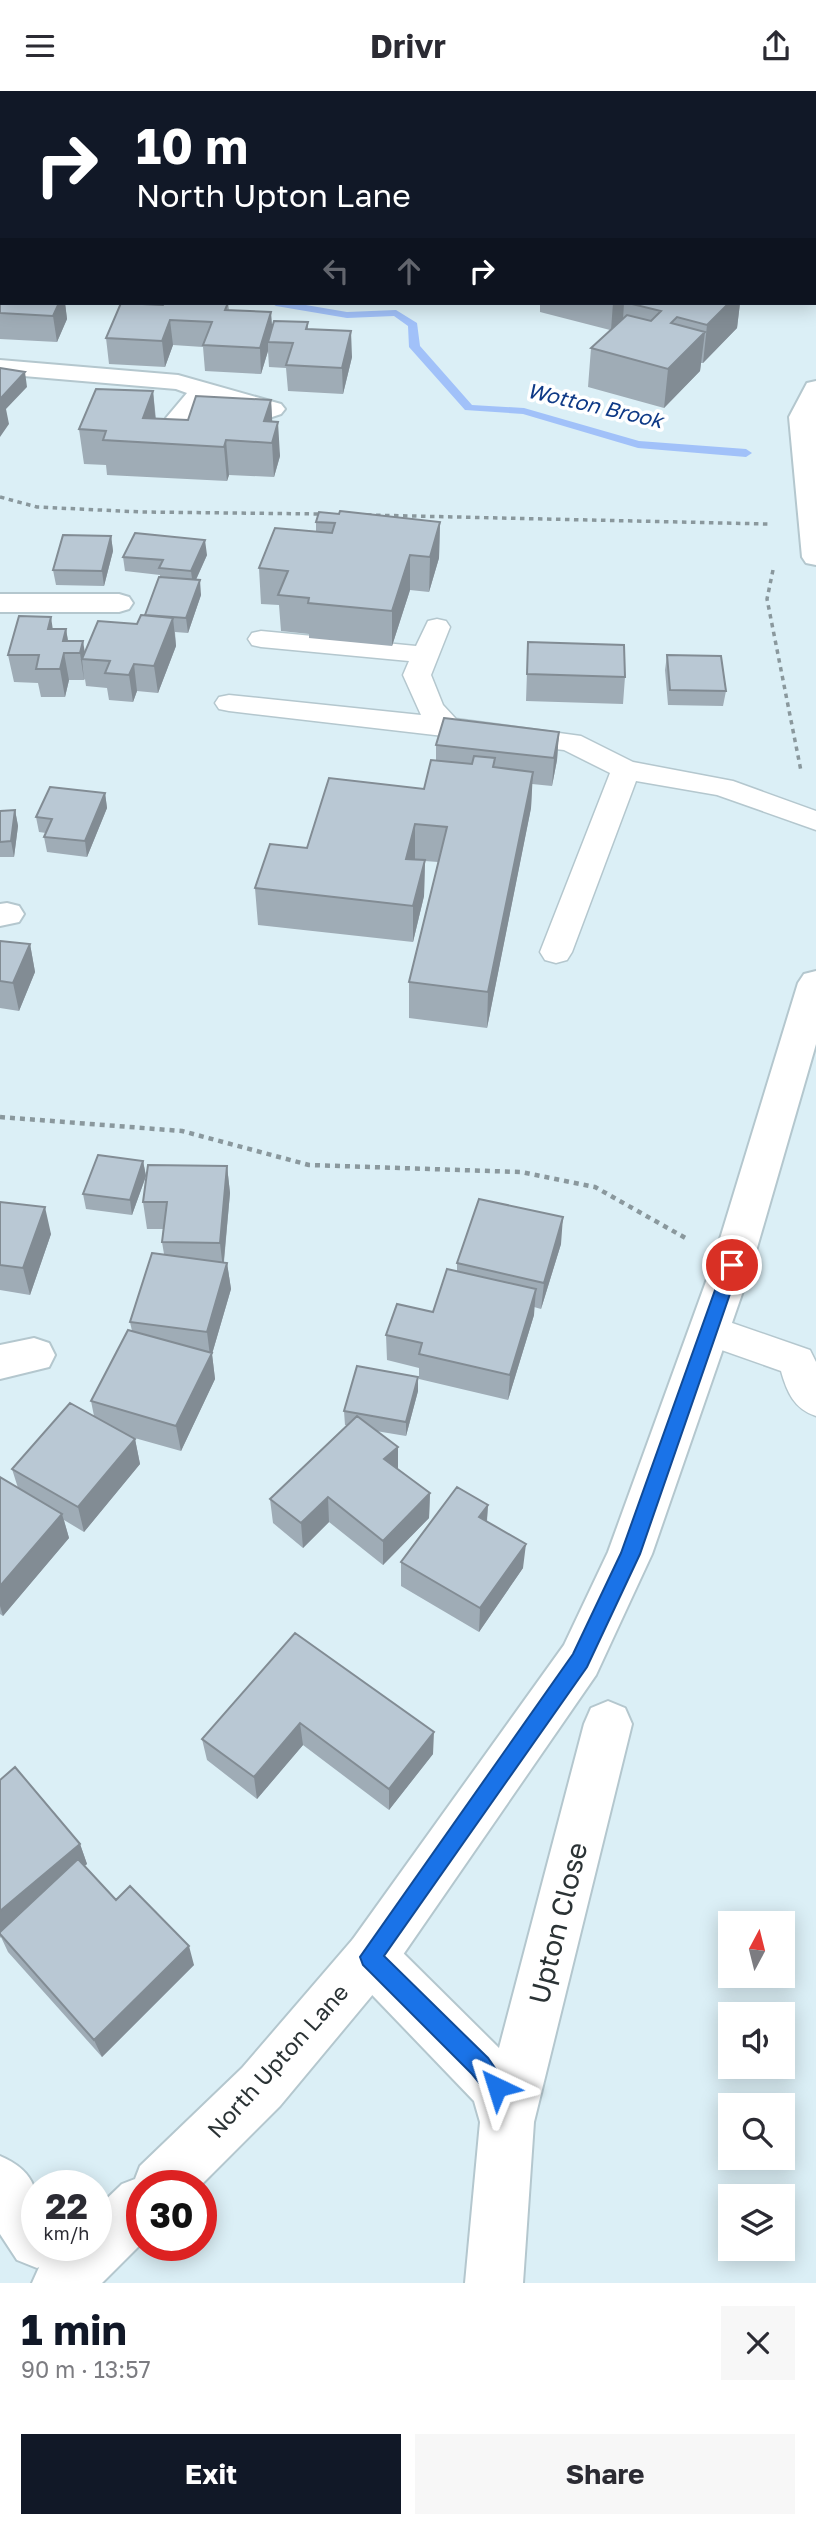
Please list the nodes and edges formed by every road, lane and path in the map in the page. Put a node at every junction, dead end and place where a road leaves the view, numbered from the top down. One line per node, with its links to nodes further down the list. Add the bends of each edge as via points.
1 (0, 366): 2 (street, via 178,382)
2 (204, 389): 4 (street); 5 (street)
3 (816, 389): 6 (street)
4 (272, 409)
5 (179, 418)
6 (809, 418): 11 (street)
7 (0, 497): 8 (path, via 37,507)
8 (330, 514)
9 (357, 514): 10 (path)
10 (781, 524): 11 (path); 21 (path, via 767,599 787,710)
11 (811, 525): 12 (street)
12 (816, 557)
13 (0, 603): 14 (street, via 78,612)
14 (118, 603)
15 (437, 627): 17 (lane)
16 (261, 639): 17 (lane)
17 (425, 655): 19 (lane, via 417,675 430,708)
18 (229, 703): 19 (lane)
19 (448, 726): 20 (lane, via 571,742)
20 (626, 770): 21 (lane, via 723,787); 22 (lane)
21 (814, 820)
22 (555, 952)
23 (816, 983): 25 (street, North Upton Lane)
24 (0, 1117): 25 (path, via 182,1131 309,1165 521,1172 596,1187)
25 (732, 1265): 26 (street, North Upton Lane)
26 (709, 1329): 27 (lane, via 797,1361 804,1386); 29 (street, North Upton Lane, via 630,1554 580,1660)
27 (816, 1400)
28 (608, 1724): 30 (street, Upton Close)
29 (370, 1957): 30 (street, Upton Close, via 480,2066 497,2087); 31 (street, North Upton Lane, via 261,2087)
30 (507, 2122): 35 (street, Upton Close)
31 (176, 2170)
32 (0, 2184): 34 (street)
33 (126, 2214): 34 (street)
34 (50, 2262)
35 (494, 2283)

